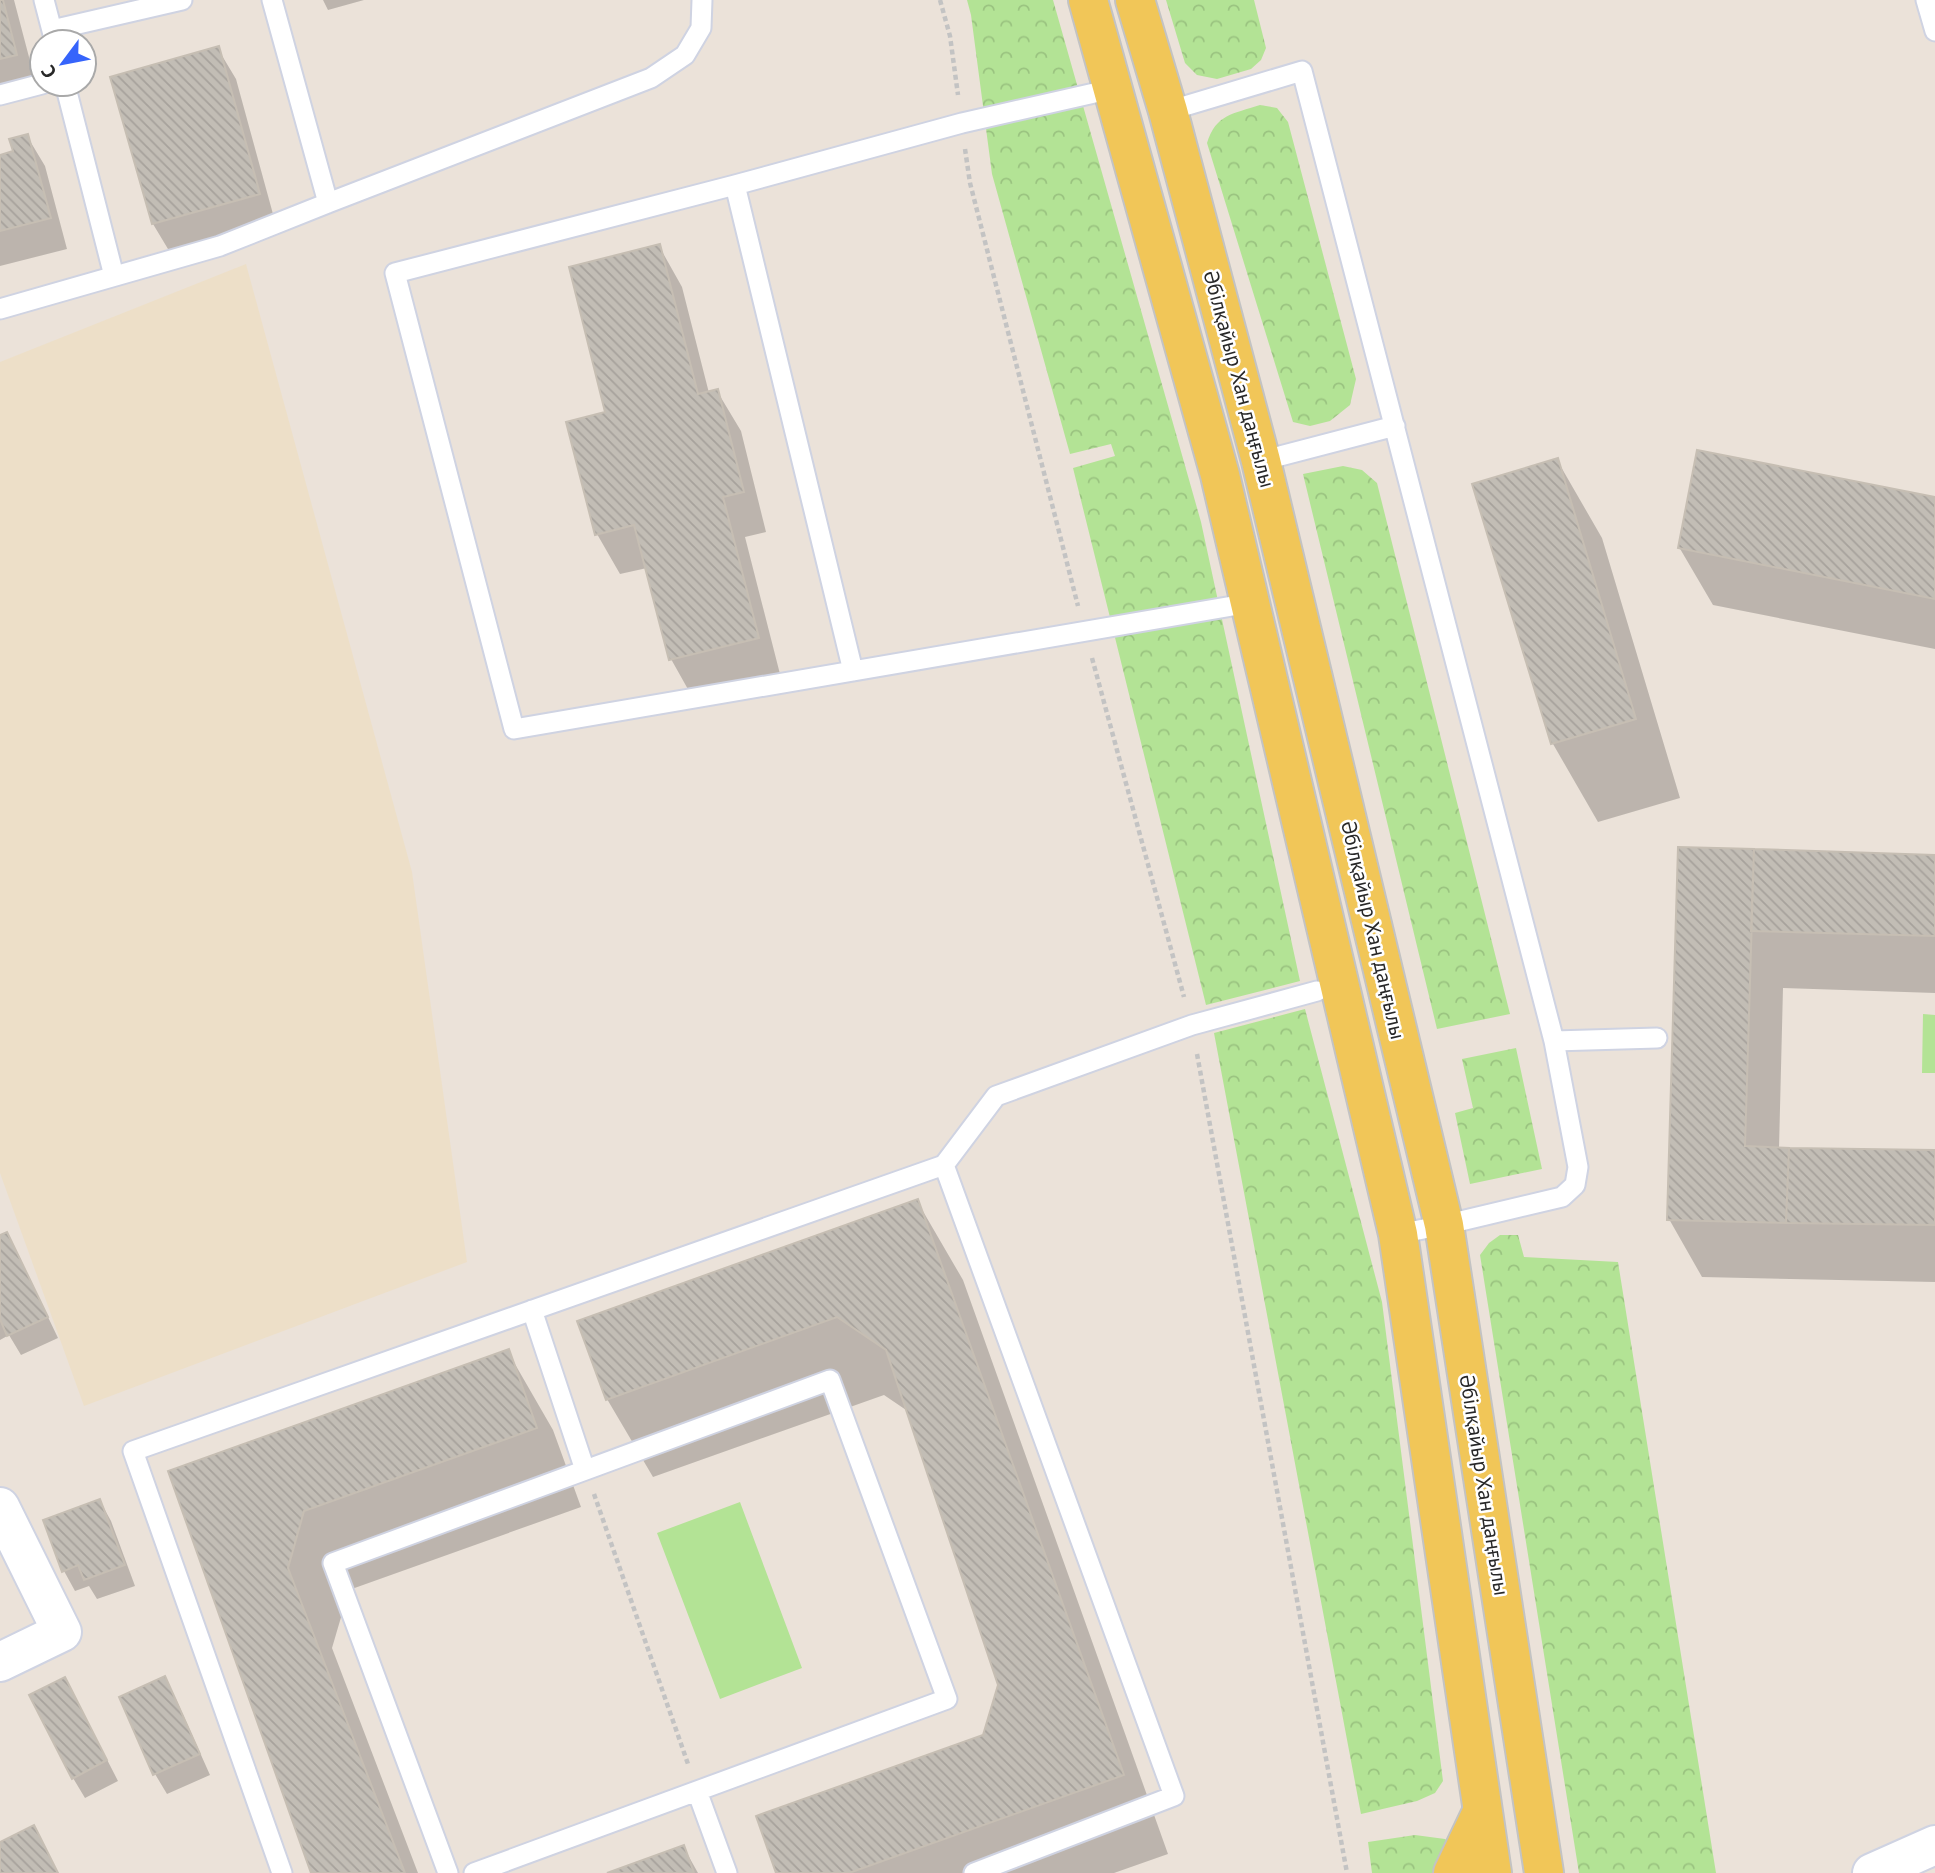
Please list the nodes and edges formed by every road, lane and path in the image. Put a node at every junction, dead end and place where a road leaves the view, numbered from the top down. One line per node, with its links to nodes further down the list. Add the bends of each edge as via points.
1 (44, 0): 9 (lane)
2 (183, 0): 10 (lane)
3 (272, 0): 19 (lane)
4 (702, 0): 19 (lane, via 701,27 685,55 650,78)
5 (940, 0): 17 (path, via 950,36)
6 (1088, 0): 13 (main road, Әбілқайыр Хан даңғылы)
7 (1135, 0): 16 (main road, Әбілқайыр Хан даңғылы)
8 (1926, 0): 11 (lane)
9 (51, 28)
10 (82, 28)
11 (1935, 31)
12 (28, 88): 14 (lane)
13 (1112, 89): 17 (lane); 24 (main road, Әбілқайыр Хан даңғылы, via 1220,475)
14 (0, 95)
15 (69, 98): 20 (lane)
16 (1168, 111): 22 (lane, via 1302,71); 23 (main road, Әбілқайыр Хан даңғылы)
17 (962, 123): 18 (lane); 25 (path, via 970,183)
18 (735, 185): 26 (lane); 26 (lane, via 395,274 514,729)
19 (328, 203): 20 (lane, via 220,246)
20 (114, 276): 21 (lane)
21 (0, 309)
22 (1395, 426): 23 (lane); 30 (lane)
23 (1261, 461): 32 (main road, Әбілқайыр Хан даңғылы)
24 (1250, 603): 25 (lane); 33 (main road, Әбілқайыр Хан даңғылы)
25 (1085, 631): 26 (lane); 28 (path)
26 (853, 671)
27 (1317, 992): 28 (lane)
28 (1192, 1025): 31 (lane, via 996,1096); 46 (path)
29 (1657, 1038): 30 (lane)
30 (1554, 1041): 32 (lane, via 1578,1167 1575,1185 1562,1197)
31 (944, 1165): 34 (lane); 45 (lane, via 1174,1796)
32 (1444, 1225): 33 (lane); 49 (main road, Әбілқайыр Хан даңғылы)
33 (1398, 1234): 39 (main road, Әбілқайыр Хан даңғылы)
34 (532, 1310): 35 (lane); 41 (lane, via 133,1451)
35 (585, 1470): 38 (path); 38 (lane, via 830,1380 947,1699); 42 (lane, via 333,1563)
36 (0, 1507): 37 (street, via 62,1632)
37 (0, 1662)
38 (697, 1791): 43 (lane); 44 (lane)
39 (1482, 1812): 47 (main road); 48 (main road, Әбілқайыр Хан даңғылы)
40 (1935, 1845): 50 (street)
41 (282, 1873)
42 (448, 1873)
43 (474, 1873)
44 (727, 1873)
45 (974, 1873)
46 (1347, 1873)
47 (1454, 1873)
48 (1492, 1873)
49 (1544, 1873)
50 (1872, 1873)

